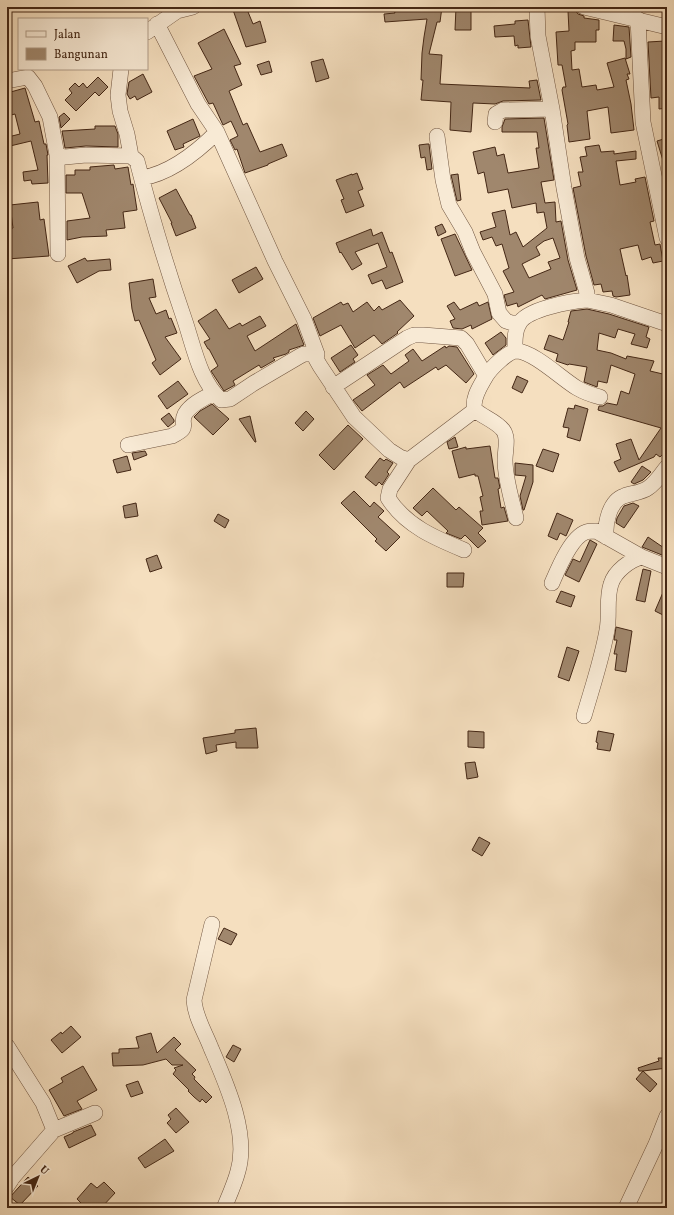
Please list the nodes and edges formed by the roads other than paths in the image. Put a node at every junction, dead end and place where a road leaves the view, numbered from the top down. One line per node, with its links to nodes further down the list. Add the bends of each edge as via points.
1 (193, 7): 6 (street, via 177,11)
2 (537, 7): 9 (street, via 538,36)
3 (584, 7): 4 (street)
4 (638, 19): 5 (street); 16 (street, via 643,122)
5 (667, 27)
6 (152, 28): 11 (street)
7 (121, 70): 14 (street, via 118,95 120,111)
8 (7, 81): 13 (street, via 28,77 35,86 50,117)
9 (552, 109): 10 (street, via 503,110 496,114); 18 (street, via 564,188)
10 (495, 122)
11 (217, 132): 15 (street, via 194,154 156,175); 22 (street, via 304,319)
12 (438, 136): 19 (street, via 442,180 449,205 496,294 499,312 506,321)
13 (57, 155): 14 (street); 17 (street)
14 (132, 156): 15 (street, via 137,161)
15 (142, 178): 25 (street, via 197,359)
16 (667, 238)
17 (58, 254)
18 (587, 300): 19 (street, via 549,307 525,316); 20 (street, via 612,305)
19 (519, 322): 21 (street)
20 (667, 324)
21 (515, 351): 23 (street, via 489,370); 26 (street, via 524,352 577,388)
22 (317, 354): 24 (street, via 316,359); 25 (street, via 300,356 227,400 221,400)
23 (486, 376): 24 (street, via 461,338 414,335); 27 (street, via 475,399)
24 (333, 387): 29 (street, via 364,428 400,458)
25 (214, 393): 28 (street, via 189,409 184,419 183,430 172,436)
26 (600, 397)
27 (475, 410): 29 (street); 31 (street, via 504,431 505,462)
28 (128, 445)
29 (409, 460): 33 (street, via 390,489 388,498 419,529)
30 (667, 467): 32 (street, via 646,489 623,496 616,501 605,525)
31 (516, 518)
32 (606, 537): 34 (street); 36 (street, via 588,531 582,534 566,553)
33 (464, 550)
34 (642, 557): 35 (street); 37 (street, via 628,563 610,584 608,628)
35 (667, 567)
36 (552, 583)
37 (584, 716)
38 (212, 924): 44 (street, via 194,1008 214,1053 239,1122 241,1140 238,1171)
39 (7, 1046): 42 (street, via 43,1103)
40 (95, 1113): 42 (street)
41 (667, 1116): 45 (street)
42 (54, 1130): 43 (street)
43 (7, 1186)
44 (224, 1208)
45 (626, 1208)

